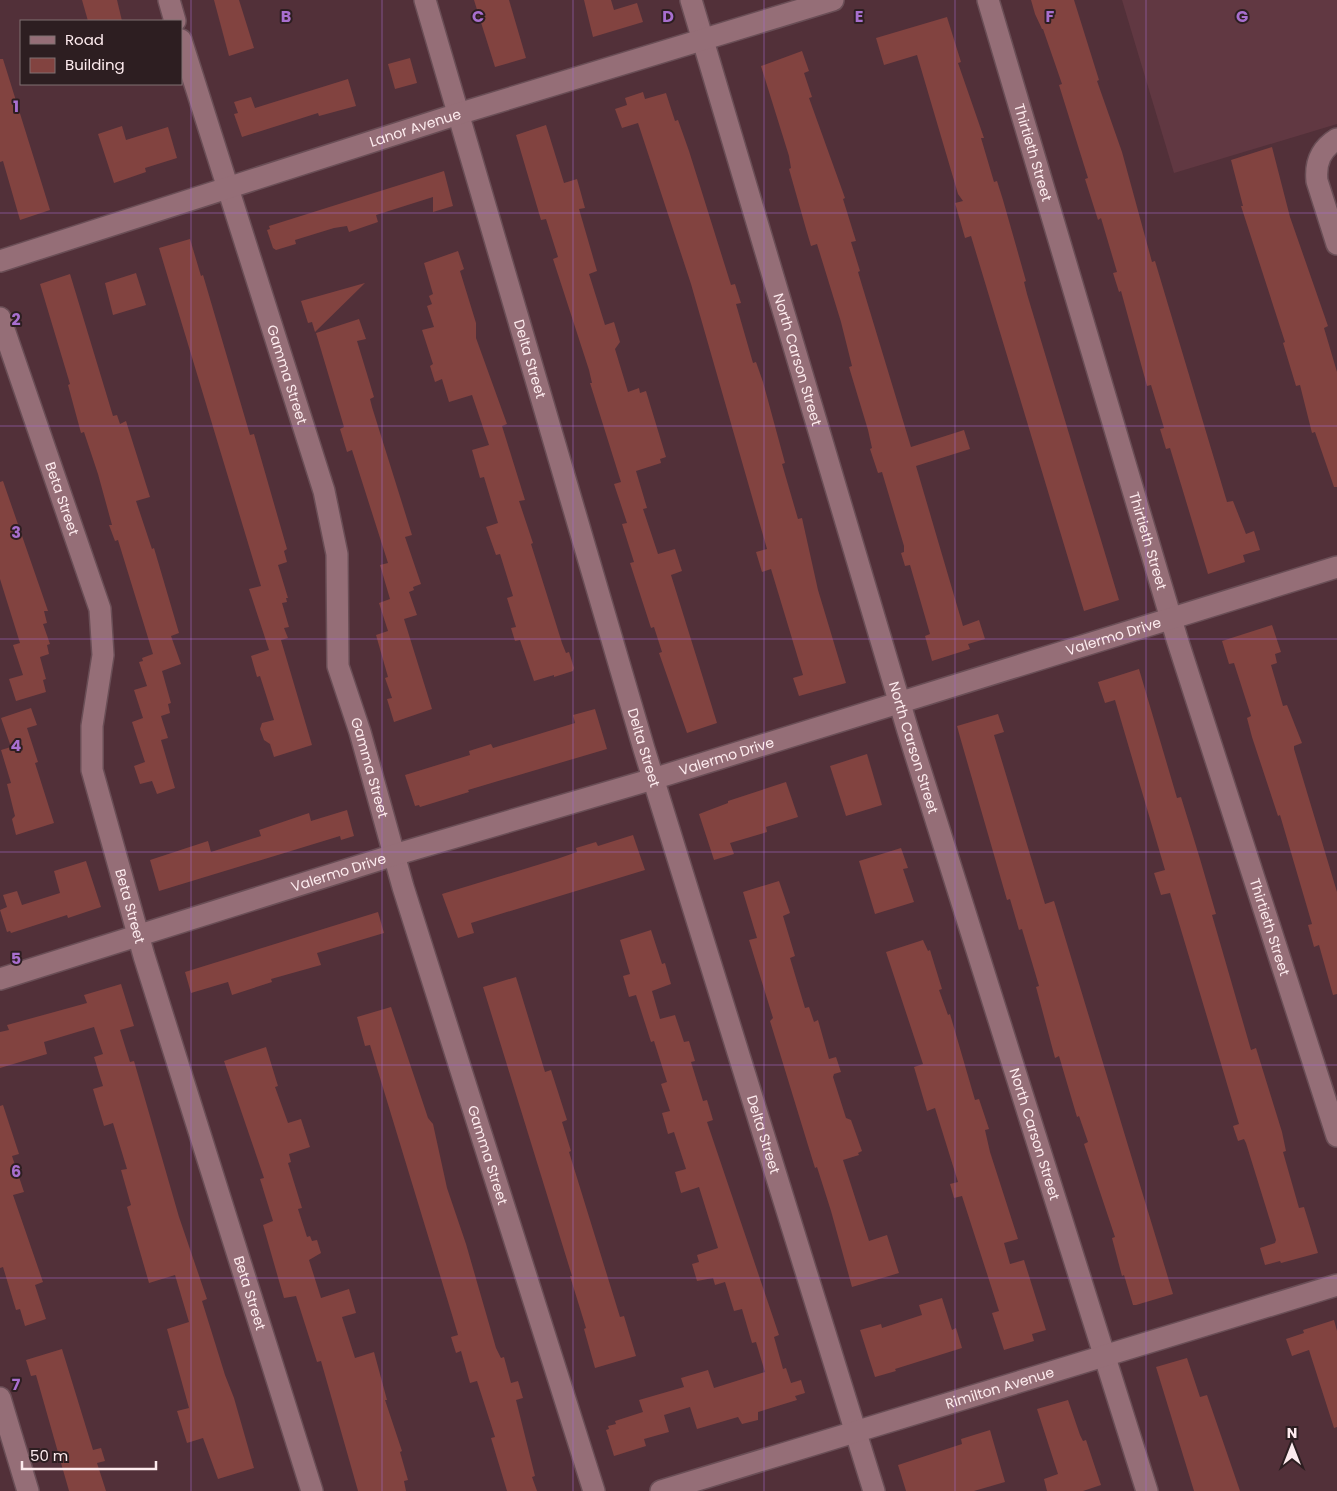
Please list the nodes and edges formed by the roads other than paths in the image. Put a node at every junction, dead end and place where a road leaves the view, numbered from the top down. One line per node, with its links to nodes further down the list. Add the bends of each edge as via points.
1 (169, 0): 6 (street)
2 (425, 0): 9 (street, Delta Street)
3 (691, 0): 7 (street, North Carson Street)
4 (833, 0): 7 (street, Lanor Avenue)
5 (988, 0): 16 (street, Thirtieth Street)
6 (175, 20)
7 (702, 39): 9 (street, Lanor Avenue); 17 (street, North Carson Street, via 713,66)
8 (182, 43): 11 (street, Gamma Street)
9 (458, 114): 11 (street, Lanor Avenue); 18 (street, Delta Street)
10 (1337, 139): 12 (street, via 1328,145 1317,161 1316,181)
11 (227, 186): 13 (street, Lanor Avenue); 19 (street, Gamma Street, via 324,491 337,554 338,666)
12 (1337, 244)
13 (0, 261)
14 (0, 318): 20 (street, Beta Street, via 100,609 103,655 92,726 92,770)
15 (1337, 567): 16 (street, Valermo Drive)
16 (1171, 617): 17 (street, Valermo Drive); 22 (street, Thirtieth Street)
17 (900, 701): 18 (street, Valermo Drive); 24 (street, North Carson Street)
18 (653, 779): 19 (street, Valermo Drive); 26 (street, Delta Street)
19 (394, 855): 20 (street, Valermo Drive); 29 (street, Gamma Street)
20 (138, 936): 21 (street, Valermo Drive); 28 (street, Beta Street)
21 (0, 979)
22 (1337, 1136)
23 (1337, 1285): 24 (street, Rimilton Avenue)
24 (1104, 1356): 26 (street, Rimilton Avenue); 32 (street, North Carson Street)
25 (0, 1398): 27 (street)
26 (857, 1432): 30 (street, Rimilton Avenue); 31 (street, Delta Street)
27 (28, 1491)
28 (312, 1491)
29 (594, 1491)
30 (662, 1491)
31 (874, 1491)
32 (1147, 1491)

